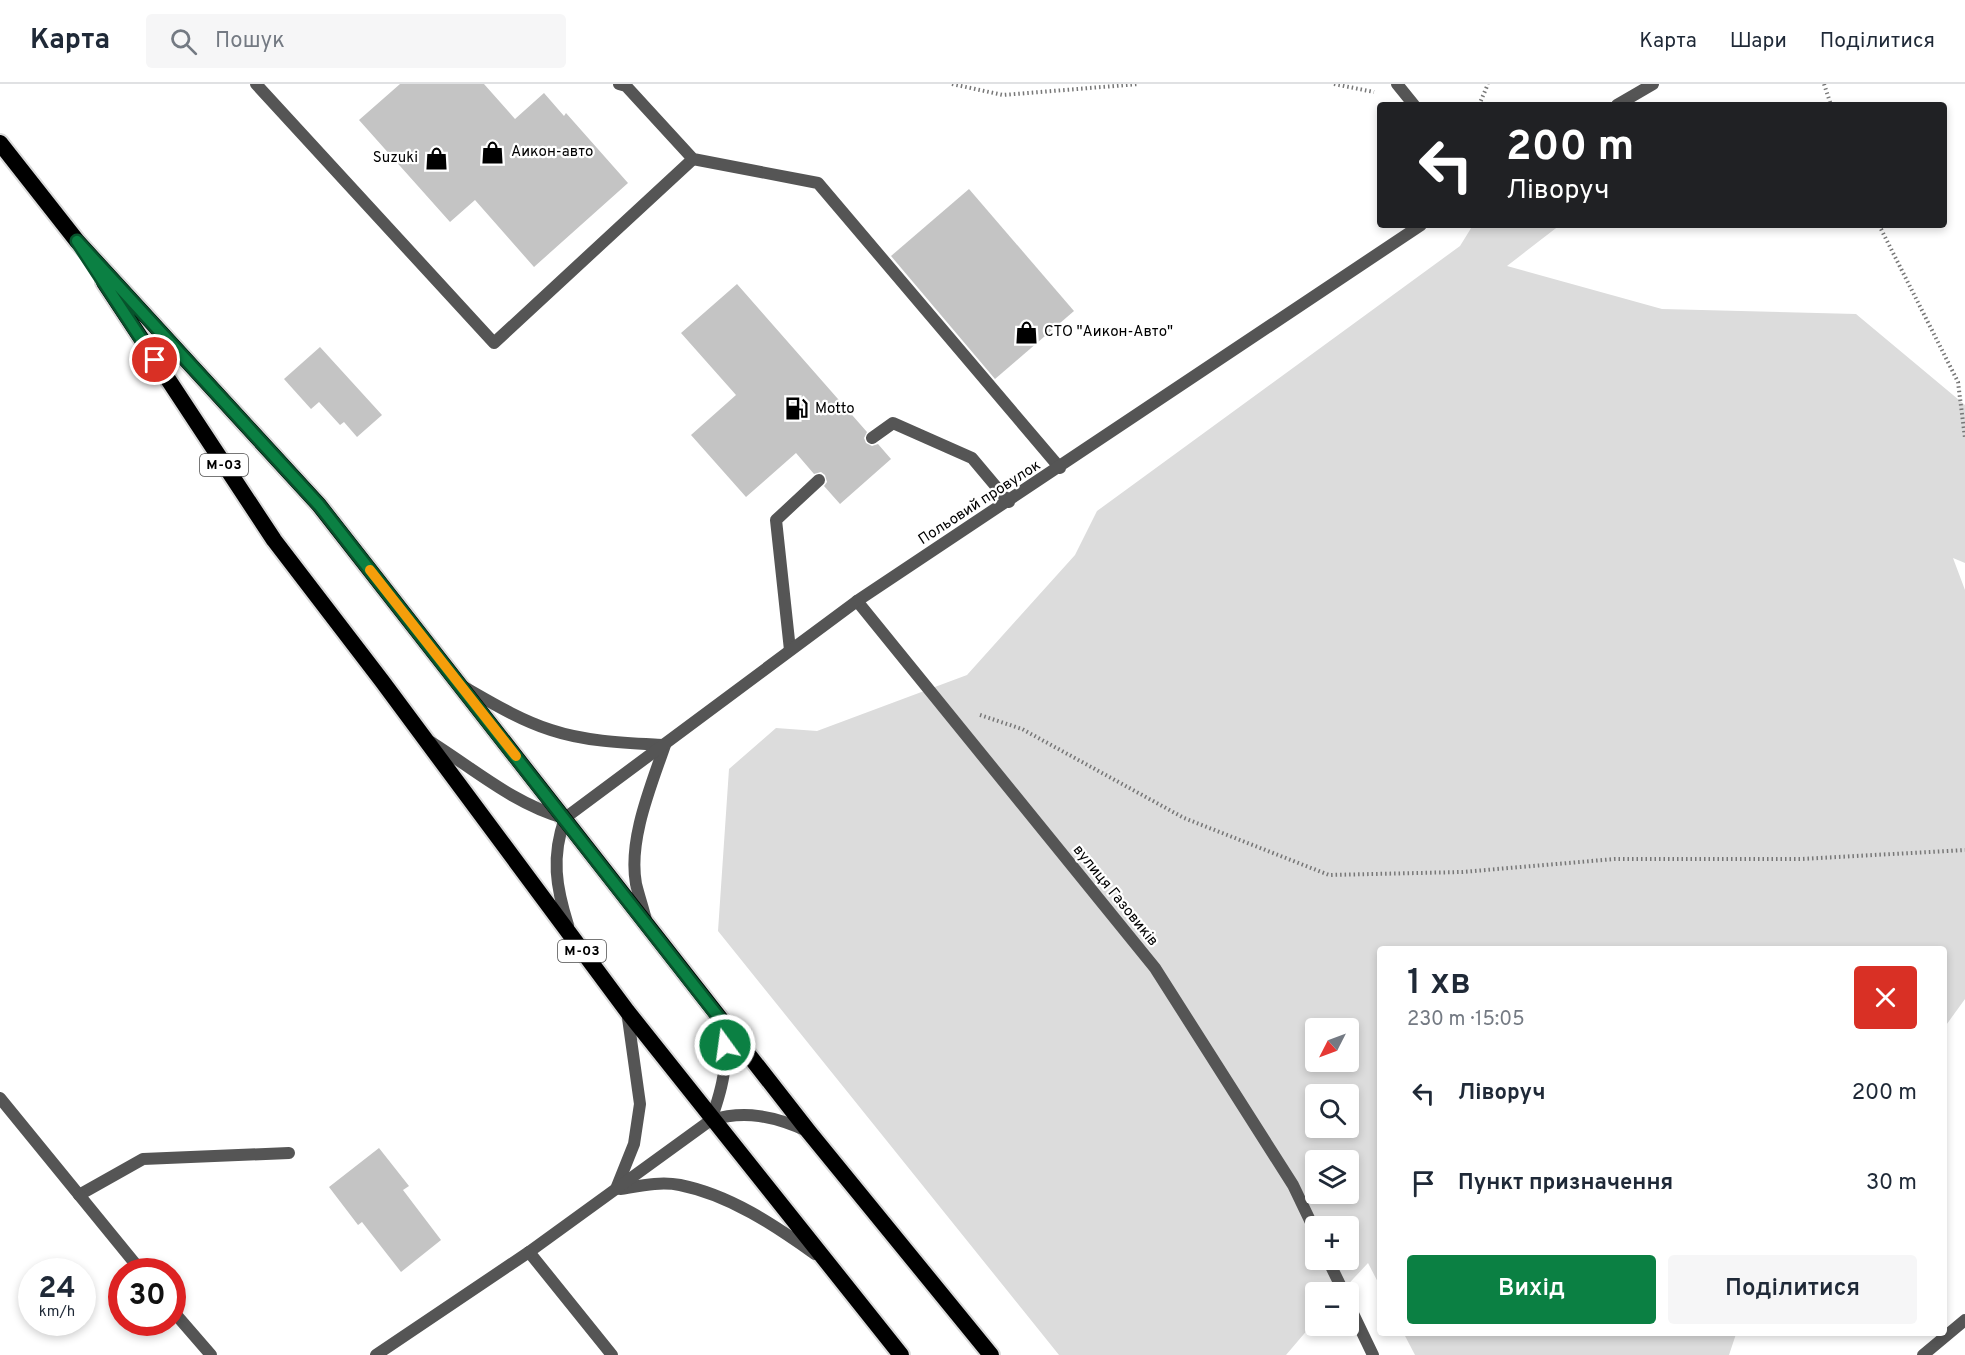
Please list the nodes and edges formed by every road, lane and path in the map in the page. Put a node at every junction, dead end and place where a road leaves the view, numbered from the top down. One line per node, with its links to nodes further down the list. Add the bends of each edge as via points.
1 (256, 84): 15 (street, via 494,343)
2 (619, 84): 15 (street, via 626,86)
3 (952, 84): 4 (path, via 1003,95)
4 (1139, 84)
5 (1334, 84): 10 (path)
6 (1397, 84): 10 (street)
7 (1488, 84): 11 (path)
8 (1653, 84): 12 (street)
9 (1824, 84): 13 (path)
10 (1411, 102)
11 (1480, 102)
12 (1622, 102)
13 (1830, 102)
14 (0, 143): 18 (highway, М-03)
15 (693, 159): 21 (street, via 818,183)
16 (1416, 228): 21 (street, Польовий провулок)
17 (1881, 228): 20 (path, via 1958,382)
18 (77, 241): 26 (highway, М-03, via 319,505); 28 (highway, М-03, via 274,540)
19 (872, 438): 23 (street, via 893,423 972,458)
20 (1965, 438)
21 (1060, 468): 23 (street, Польовий провулок)
22 (819, 480): 25 (street, via 776,520)
23 (1009, 502): 24 (street, Польовий провулок)
24 (857, 601): 25 (street, Польовий провулок); 27 (street, вулиця Газовиків)
25 (790, 650): 29 (street, Польовий провулок)
26 (459, 683): 29 (street, via 552,731 611,742); 30 (highway, М-03)
27 (937, 701): 31 (path, via 1022,729 1184,818 1329,875 1462,872 1615,859 1801,859); 42 (street, вулиця Газовиків, via 1155,968 1293,1185)
28 (424, 738): 30 (street, via 516,799); 33 (highway, М-03)
29 (665, 745): 30 (street, Польовий провулок); 32 (street, via 643,808 636,848 636,883)
30 (565, 818): 32 (highway, М-03); 33 (street, via 557,840 556,871)
31 (1965, 850)
32 (648, 924): 35 (highway, М-03)
33 (571, 936): 34 (highway, М-03)
34 (627, 1011): 37 (highway, М-03); 40 (street, via 640,1104 634,1144)
35 (721, 1020): 37 (street, via 726,1068); 38 (highway, М-03)
36 (0, 1098): 41 (street)
37 (711, 1120): 38 (street, via 731,1114 753,1114 785,1121); 40 (street); 45 (highway, М-03)
38 (809, 1132): 55 (highway, М-03)
39 (289, 1153): 41 (street, via 143,1158)
40 (616, 1190): 43 (street); 45 (street, via 648,1184 679,1185 724,1198 776,1226)
41 (79, 1195): 44 (street)
42 (1308, 1216)
43 (529, 1252): 52 (street); 53 (street)
44 (131, 1258)
45 (822, 1259): 54 (highway, М-03)
46 (1965, 1320): 49 (street)
47 (186, 1326): 51 (street)
48 (1359, 1326): 56 (street)
49 (1947, 1335)
50 (1946, 1336): 57 (street)
51 (211, 1355)
52 (376, 1355)
53 (612, 1355)
54 (901, 1355)
55 (991, 1355)
56 (1373, 1355)
57 (1923, 1355)

